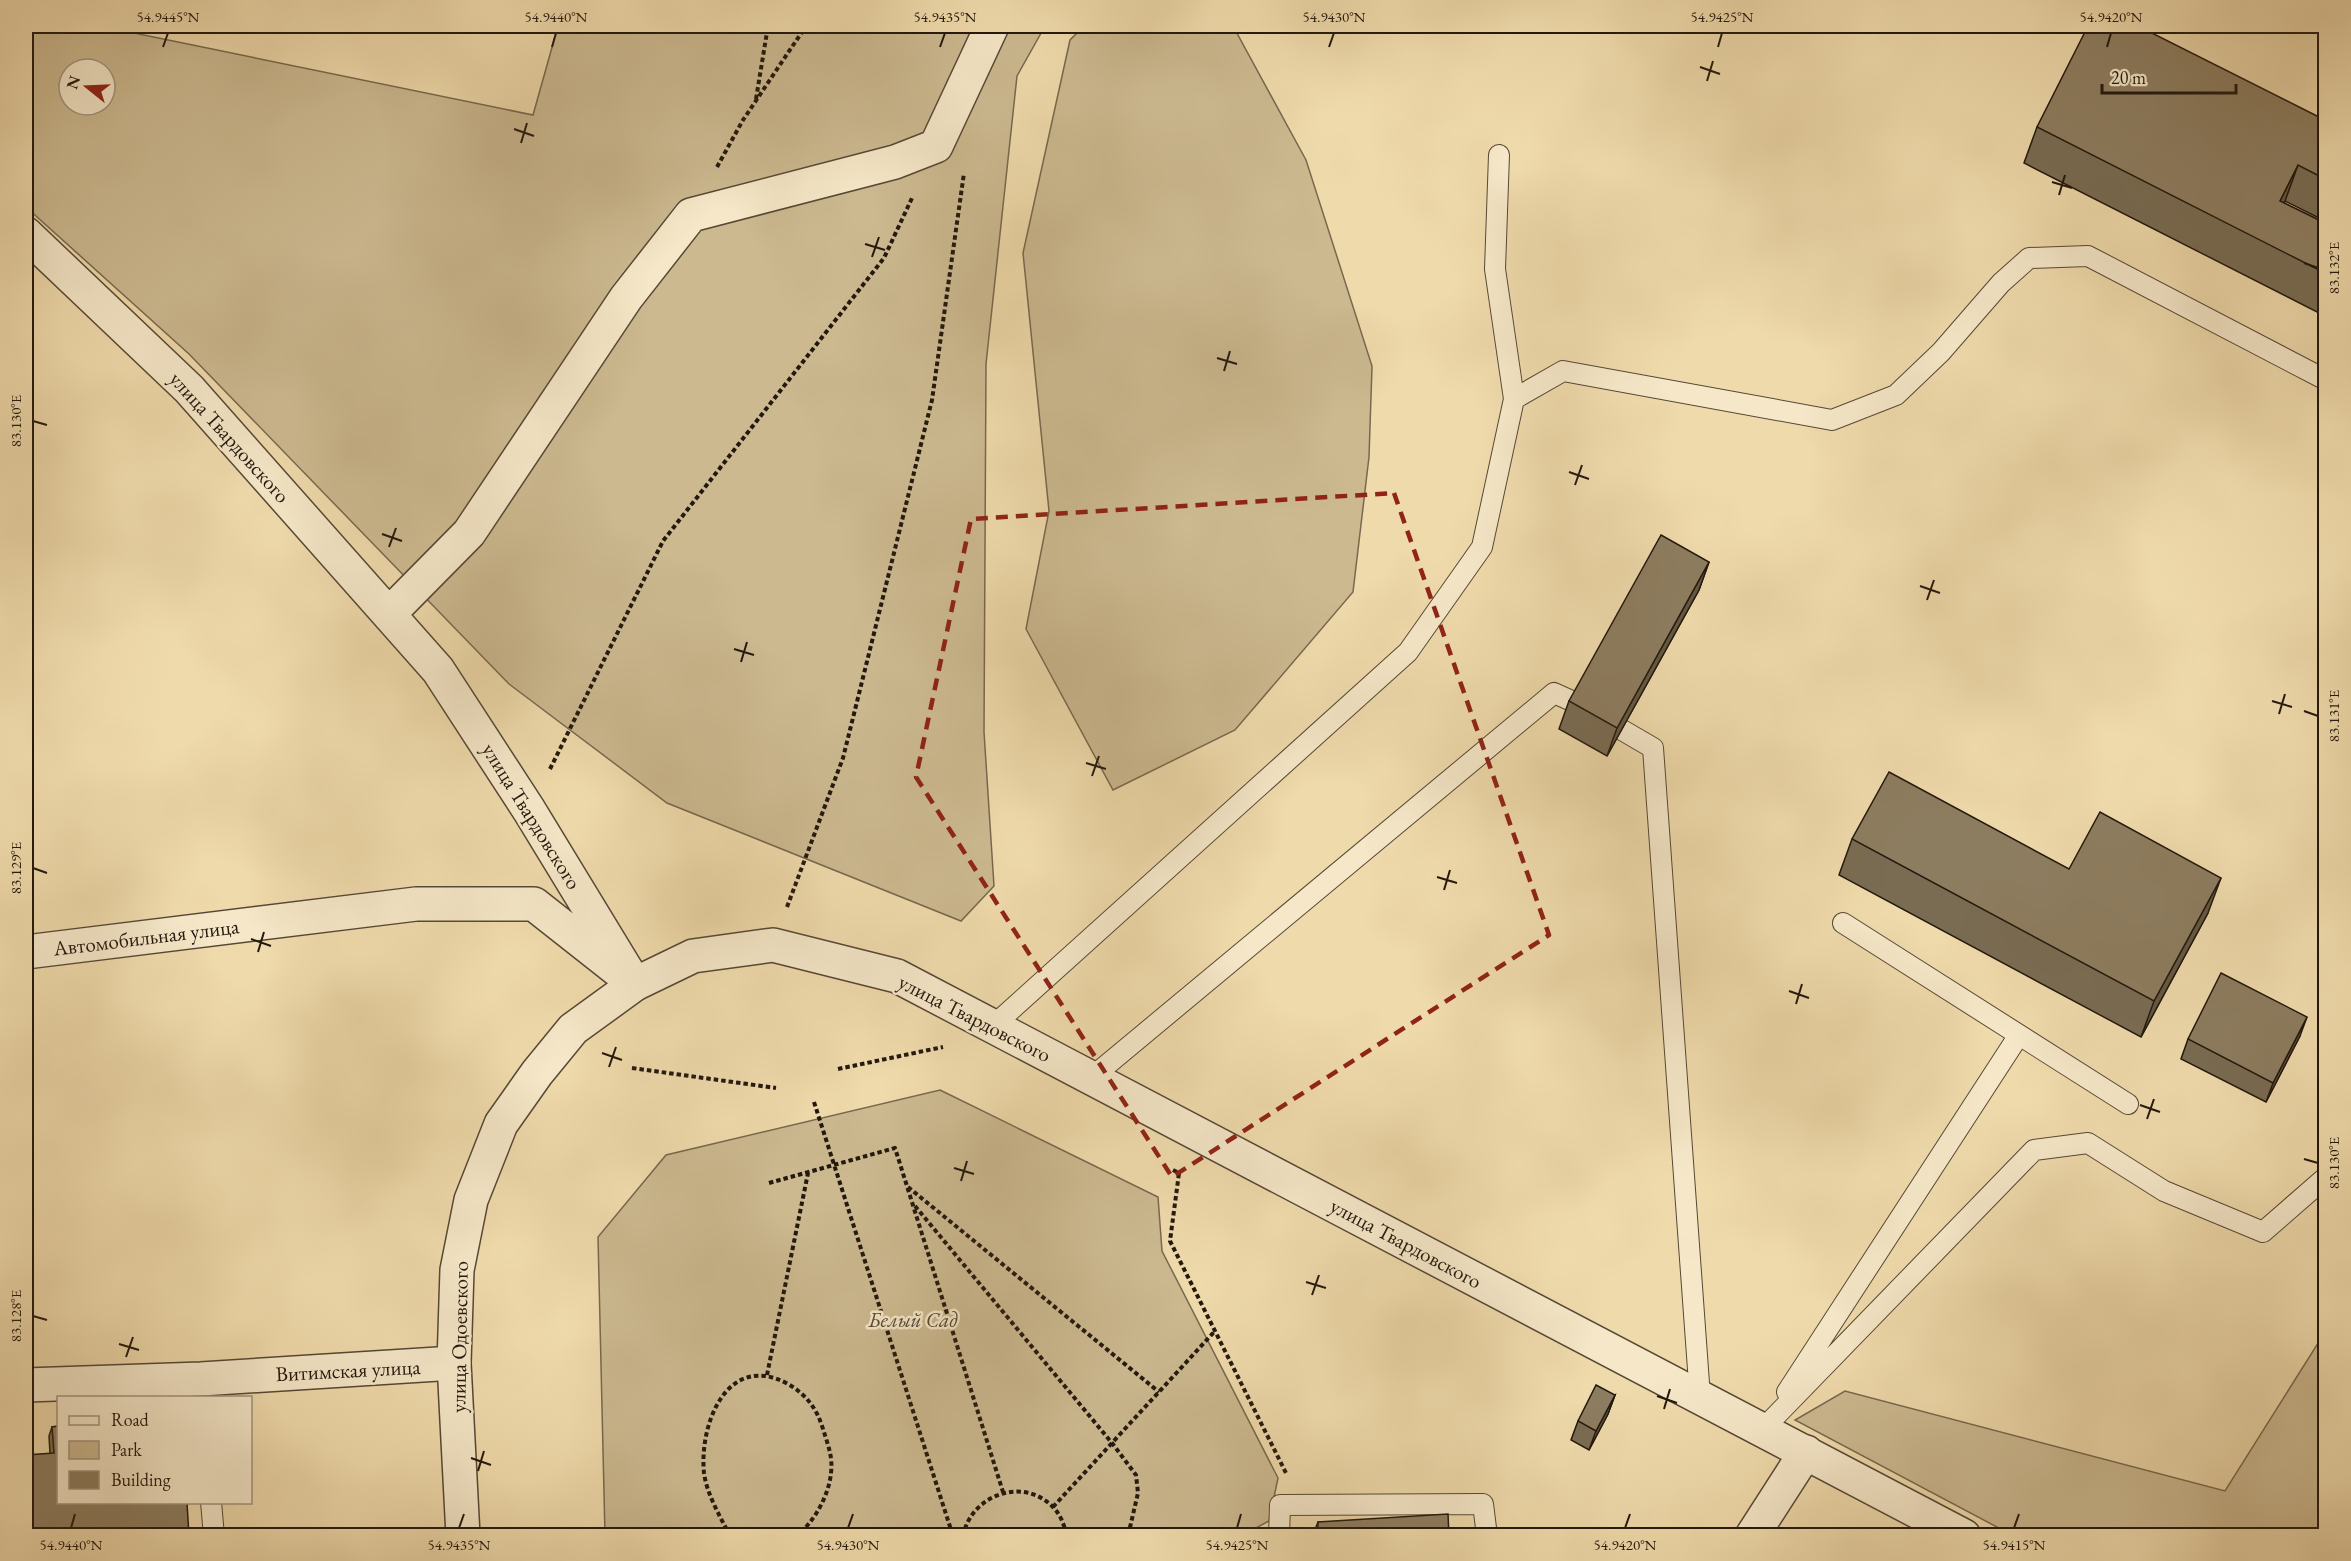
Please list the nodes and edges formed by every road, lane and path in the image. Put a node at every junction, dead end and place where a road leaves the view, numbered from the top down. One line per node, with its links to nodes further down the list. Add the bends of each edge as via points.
1 (768, 26): 4 (path)
2 (806, 26): 4 (path)
3 (992, 26): 5 (street)
4 (756, 100): 8 (path)
5 (936, 146): 8 (street, via 895,162); 13 (path, via 884,258 663,541)
6 (1498, 155): 11 (lane, via 1495,269)
7 (965, 168): 15 (path, via 932,400 843,758)
8 (691, 215): 12 (street, via 626,298 469,533)
9 (26, 234): 12 (street, улица Твардовского, via 189,389)
10 (2325, 380): 11 (lane, via 2088,256 2029,258 1896,395 1832,420 1563,371)
11 (1514, 399): 18 (lane, via 1482,548 1408,652)
12 (388, 614): 13 (street, улица Твардовского, via 438,670)
13 (529, 810): 17 (street, улица Твардовского)
14 (1843, 922): 19 (lane)
15 (773, 945): 17 (street, улица Твардовского, via 693,956); 18 (street, улица Твардовского, via 897,976)
16 (26, 952): 17 (street, Автомобильная улица, via 416,904 534,904)
17 (634, 984): 35 (street, улица Одоевского, via 573,1029 501,1124 471,1200 457,1270)
18 (993, 1026): 23 (street, улица Твардовского)
19 (2019, 1035): 26 (lane); 41 (lane)
20 (950, 1045): 22 (path)
21 (632, 1068): 24 (path)
22 (838, 1069)
23 (1091, 1078): 40 (street, улица Твардовского); 40 (lane, via 1554,693 1574,702 1653,748)
24 (776, 1088)
25 (814, 1102): 27 (path)
26 (2128, 1104)
27 (835, 1166): 29 (path); 32 (path, via 895,1148); 52 (path)
28 (1168, 1167): 34 (path, via 1179,1173 1170,1241)
29 (808, 1173): 31 (path); 36 (path)
30 (2325, 1177): 41 (lane, via 2263,1232 2164,1191 2088,1143 2034,1150)
31 (770, 1183)
32 (908, 1187): 33 (path); 39 (path)
33 (912, 1203): 42 (path); 44 (path)
34 (1215, 1330): 39 (path); 46 (path)
35 (454, 1363): 38 (street, Витимская улица); 49 (street, улица Одоевского)
36 (767, 1375): 50 (path, via 756,1375 729,1388 718,1400 707,1432 704,1474); 51 (path, via 812,1402 833,1460 831,1479 819,1508 805,1530)
37 (26, 1385): 38 (street, Витимская улица)
38 (202, 1388)
39 (1159, 1392): 42 (path)
40 (1700, 1397): 41 (street, улица Твардовского)
41 (1762, 1430): 43 (street, улица Твардовского)
42 (1112, 1443): 47 (path); 55 (path, via 1136,1475 1138,1493)
43 (1806, 1452): 58 (street); 59 (street, улица Твардовского)
44 (1003, 1492): 47 (path, via 1039,1496); 53 (path, via 974,1511)
45 (211, 1504): 48 (lane)
46 (1302, 1504): 56 (lane, via 1280,1505); 57 (lane, via 1482,1504)
47 (1053, 1507): 54 (path)
48 (214, 1536)
49 (463, 1536)
50 (730, 1536)
51 (796, 1536)
52 (953, 1536)
53 (963, 1536)
54 (1068, 1536)
55 (1128, 1536)
56 (1278, 1536)
57 (1487, 1536)
58 (1752, 1536)
59 (1964, 1536)

